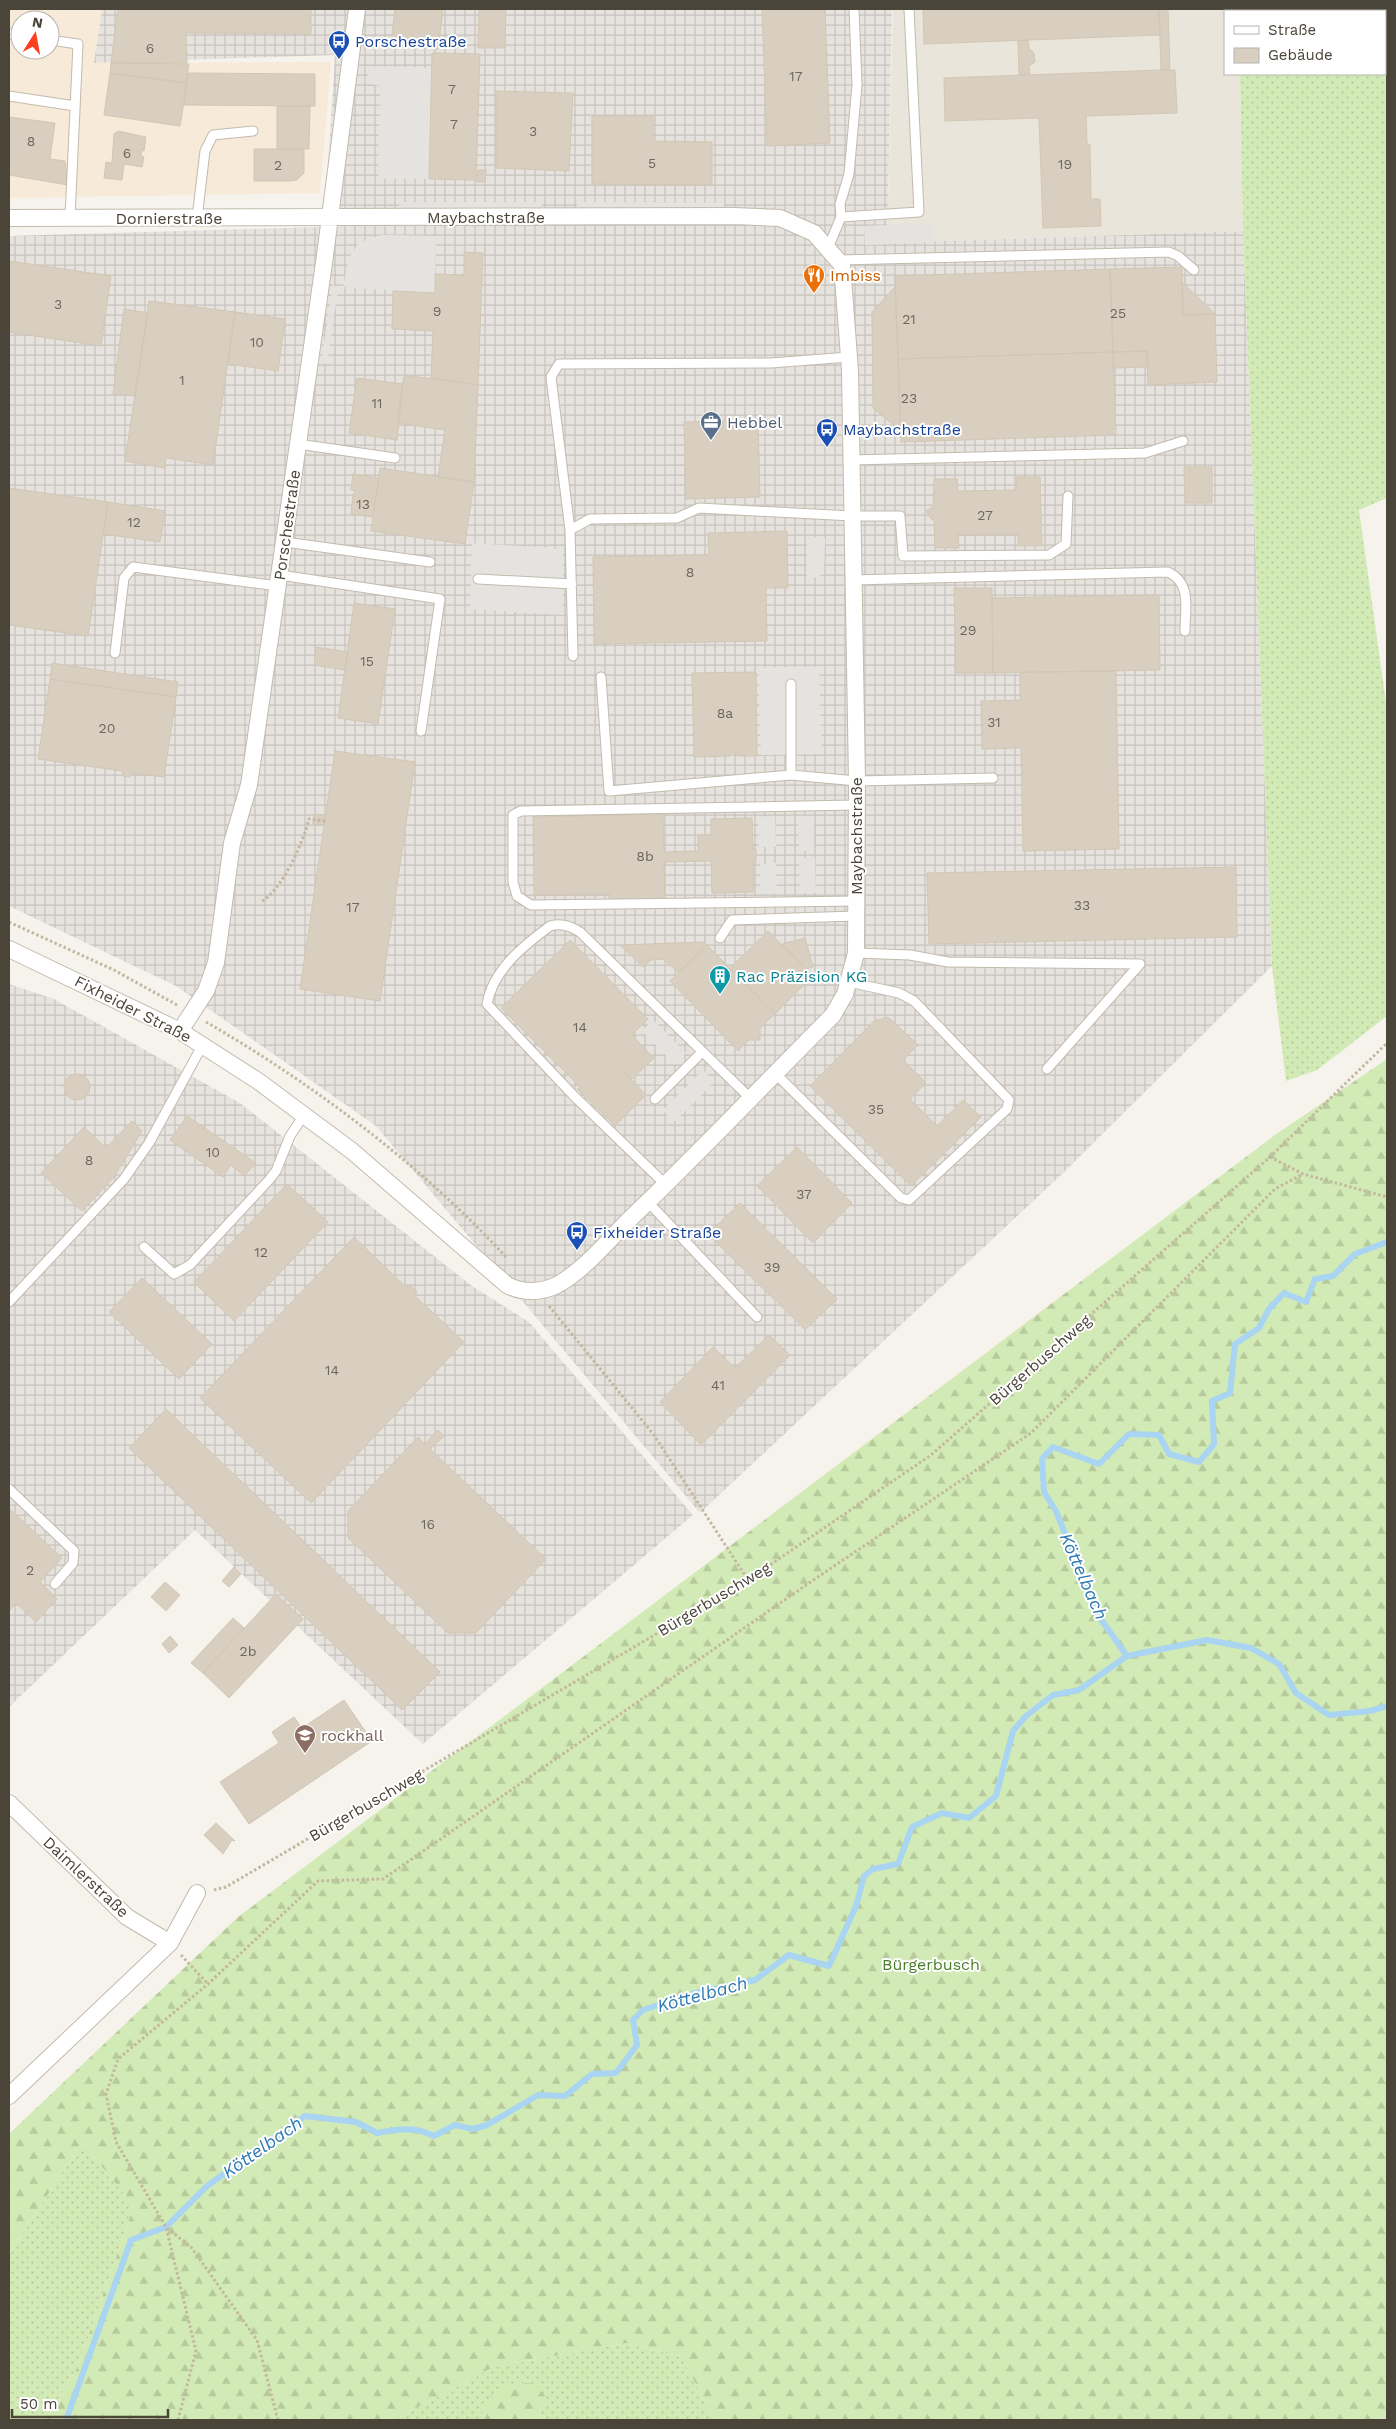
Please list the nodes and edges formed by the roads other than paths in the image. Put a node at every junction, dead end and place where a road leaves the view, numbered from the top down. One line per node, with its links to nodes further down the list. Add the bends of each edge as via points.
1 (357, 9): 12 (street, Porschestraße)
2 (854, 9): 8 (lane, via 856,85 849,174 840,204)
3 (909, 9): 8 (lane, via 919,212)
4 (60, 41): 6 (lane, via 78,44)
5 (9, 96): 6 (lane)
6 (75, 106): 10 (lane)
7 (253, 132): 11 (lane, via 212,135 205,151)
8 (841, 217): 13 (lane)
9 (9, 218): 10 (street, Dornierstraße)
10 (70, 218): 11 (street, Dornierstraße)
11 (197, 218): 12 (street, Dornierstraße)
12 (330, 218): 13 (street, Maybachstraße, via 780,218 814,233); 17 (street, Porschestraße)
13 (833, 254): 14 (lane, via 1169,252); 15 (street, Maybachstraße, via 842,265)
14 (1194, 270)
15 (849, 357): 19 (street, Maybachstraße); 22 (lane, via 772,363 559,364 551,377)
16 (1183, 441): 19 (lane, via 1145,453)
17 (298, 444): 18 (lane); 23 (street, Porschestraße)
18 (395, 458)
19 (851, 460): 21 (street, Maybachstraße)
20 (1068, 496): 21 (lane, via 1066,544 1049,555 903,556 900,516)
21 (852, 516): 22 (lane, via 699,508 677,518 590,520); 27 (street, Maybachstraße)
22 (570, 530): 28 (lane)
23 (285, 542): 24 (lane); 26 (street, Porschestraße)
24 (430, 562)
25 (478, 579): 28 (lane)
26 (279, 580): 30 (lane, via 133,567 124,578); 34 (lane, via 440,599); 44 (street, Porschestraße, via 249,785 232,843 216,963 206,990)
27 (853, 580): 29 (lane, via 1168,572 1177,576 1184,586); 37 (street, Maybachstraße)
28 (572, 584): 31 (lane)
29 (1184, 631)
30 (115, 653)
31 (573, 656)
32 (601, 677): 35 (lane, via 609,791)
33 (791, 684): 35 (lane)
34 (420, 731)
35 (791, 775): 37 (lane)
36 (993, 778): 37 (lane)
37 (856, 781): 38 (street, Maybachstraße)
38 (856, 805): 39 (street, Maybachstraße); 39 (lane, via 521,810 513,816 513,882 517,896 531,905)
39 (856, 909): 40 (lane, via 732,920); 42 (street, Maybachstraße)
40 (720, 938)
41 (9, 949): 44 (street, Fixheider Straße)
42 (856, 953): 43 (street, Maybachstraße); 47 (lane, via 910,954 948,962 1140,964)
43 (849, 982): 48 (street, Maybachstraße, via 846,994 833,1015); 48 (lane, via 899,993 914,1001 1009,1100 1007,1109 909,1200 901,1198)
44 (180, 1031): 45 (street, Fixheider Straße)
45 (202, 1046): 51 (street, Fixheider Straße, via 258,1081); 56 (lane, via 148,1143 124,1178)
46 (702, 1052): 49 (lane); 50 (lane); 52 (lane, via 580,932 571,927 559,924 541,932 505,965 489,991 487,1004 498,1018)
47 (1047, 1069)
48 (775, 1073): 49 (street, Maybachstraße)
49 (750, 1098): 52 (street, Maybachstraße)
50 (655, 1099)
51 (304, 1116): 54 (lane, via 290,1136 276,1171 190,1265 174,1274); 55 (street, Fixheider Straße, via 352,1151 497,1278 516,1290)
52 (665, 1184): 53 (street, Maybachstraße)
53 (648, 1202): 55 (street, Maybachstraße, via 574,1272 556,1286); 57 (lane)
54 (144, 1246)
55 (537, 1291)
56 (9, 1302)
57 (756, 1317)
58 (9, 1489): 59 (lane, via 74,1550 73,1563)
59 (56, 1584)
60 (9, 1803): 62 (street, Daimlerstraße, via 127,1917)
61 (197, 1893): 62 (street)
62 (170, 1943): 63 (street)
63 (9, 2096)

